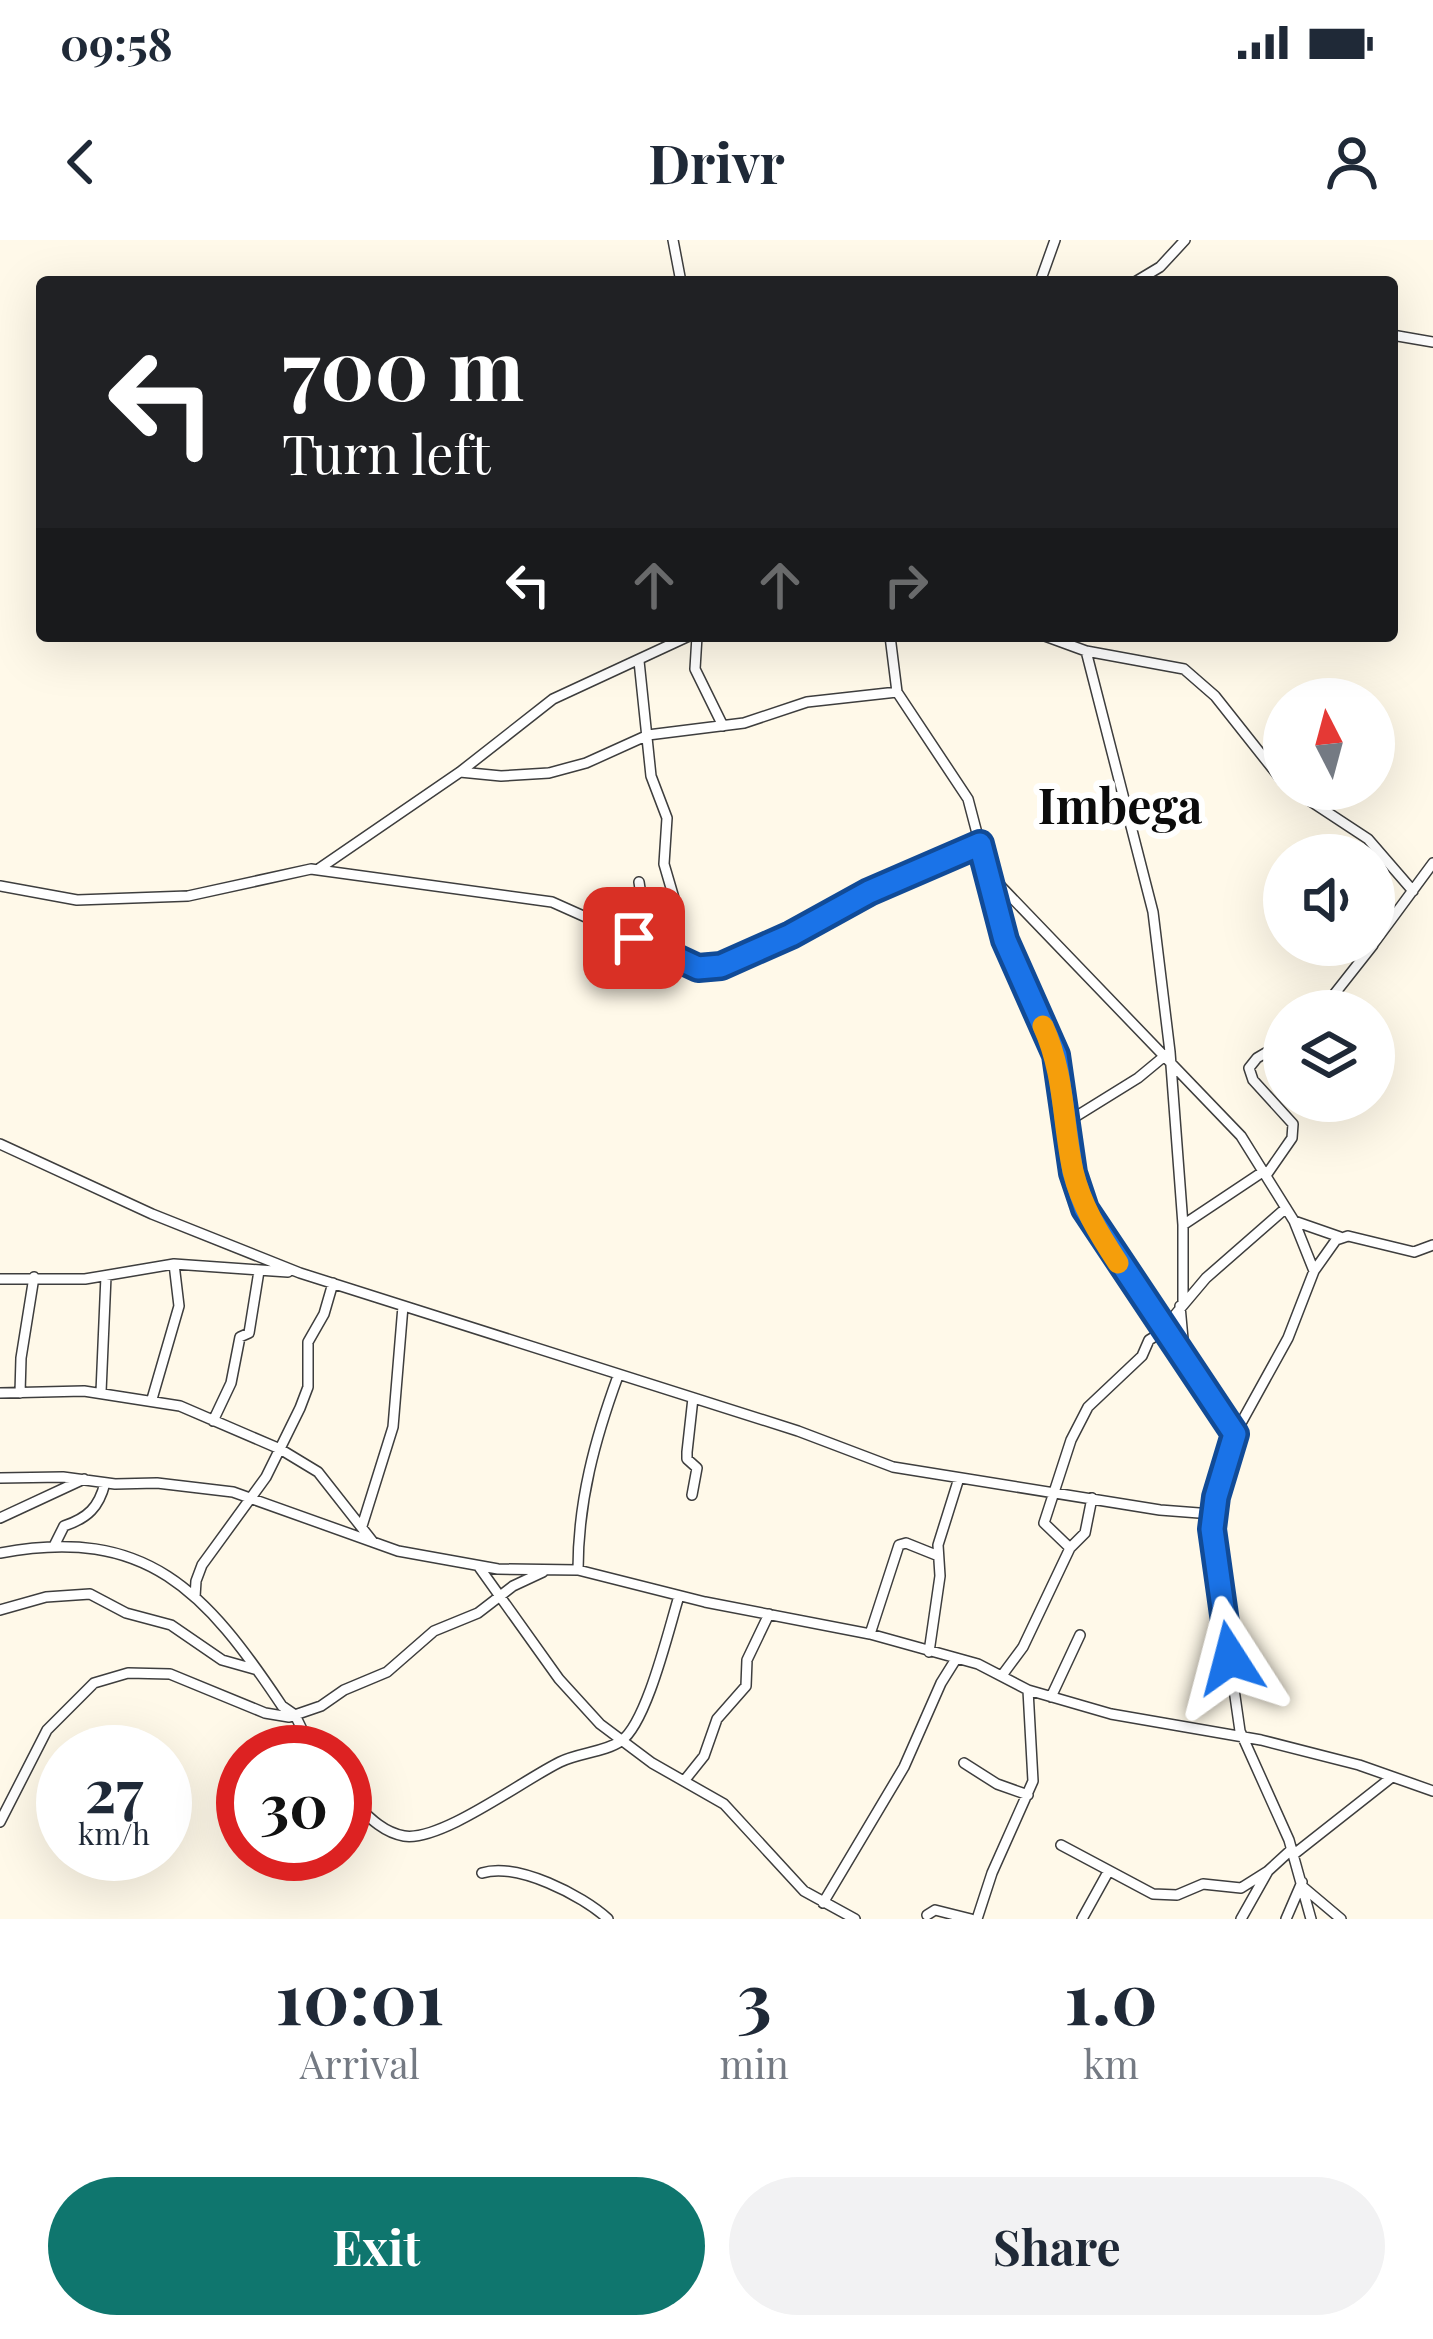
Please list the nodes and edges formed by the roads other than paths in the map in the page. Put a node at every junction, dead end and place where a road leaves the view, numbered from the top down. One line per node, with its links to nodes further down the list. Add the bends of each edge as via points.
1 (673, 240): 4 (street)
2 (1055, 240): 5 (street)
3 (1185, 240): 6 (street)
4 (680, 276)
5 (1042, 276)
6 (1144, 276)
7 (1398, 336): 8 (street)
8 (1433, 342)
9 (680, 642): 14 (street)
10 (693, 642): 16 (street, via 695,669)
11 (891, 642): 15 (street)
12 (1061, 642): 13 (street)
13 (1085, 651): 18 (street, via 1184,669); 34 (street, via 1148,890)
14 (639, 661): 17 (street); 19 (street, via 553,699)
15 (897, 692): 16 (street, via 807,702); 21 (street, via 959,780)
16 (723, 726): 17 (street)
17 (648, 736): 19 (street, via 550,773); 28 (street)
18 (1263, 757)
19 (460, 772): 23 (street)
20 (1325, 810): 27 (street, via 1368,838)
21 (980, 844): 24 (street); 30 (street, via 721,966 698,968)
22 (1433, 863): 27 (street)
23 (320, 868): 26 (street, via 188,896 77,900); 30 (street, via 546,900)
24 (986, 870): 34 (street); 36 (street, via 1005,940 1056,1055)
25 (638, 882): 30 (street)
26 (0, 886)
27 (1413, 891): 29 (street)
28 (676, 904)
29 (1395, 915)
30 (650, 946)
31 (1356, 966): 32 (street)
32 (1337, 990)
33 (1263, 1054): 35 (street, via 1249,1068)
34 (1168, 1058): 36 (street); 39 (street); 42 (street)
35 (1263, 1090)
36 (1067, 1122): 55 (street, via 1085,1209)
37 (1291, 1122): 39 (street, via 1290,1142)
38 (0, 1144): 48 (street)
39 (1266, 1172): 40 (street); 42 (street)
40 (1286, 1208): 41 (street); 53 (street)
41 (1294, 1221): 43 (street); 47 (street)
42 (1183, 1225): 53 (street)
43 (1340, 1237): 44 (street, via 1414,1252); 47 (street)
44 (1433, 1245)
45 (174, 1264): 46 (street); 49 (street); 62 (street, via 179,1306)
46 (259, 1271): 48 (street); 63 (street, via 249,1334 241,1335)
47 (1314, 1271): 64 (street)
48 (300, 1273): 52 (street)
49 (106, 1276): 50 (street); 58 (street)
50 (34, 1277): 51 (street); 59 (street)
51 (0, 1279)
52 (333, 1283): 54 (street); 65 (street, via 308,1342 304,1398)
53 (1182, 1305): 55 (street); 56 (street)
54 (403, 1306): 57 (street); 76 (street, via 393,1426)
55 (1163, 1330): 56 (street); 70 (street, via 1088,1407)
56 (1186, 1363): 64 (street)
57 (618, 1376): 61 (street); 84 (street, via 590,1457)
58 (100, 1392): 59 (street); 62 (street)
59 (20, 1393): 60 (street)
60 (0, 1394)
61 (693, 1398): 67 (street, via 892,1467); 71 (street)
62 (152, 1400): 63 (street)
63 (213, 1420): 65 (street)
64 (1235, 1434): 74 (street)
65 (280, 1449): 72 (street); 76 (street, via 328,1481)
66 (0, 1478): 68 (street)
67 (959, 1478): 70 (street); 81 (street)
68 (84, 1479): 69 (street); 75 (street)
69 (105, 1483): 72 (street); 78 (street, via 94,1509 64,1526)
70 (1057, 1491): 73 (street); 79 (street, via 1045,1525)
71 (692, 1495)
72 (252, 1498): 77 (street); 87 (street, via 202,1565)
73 (1092, 1498): 74 (street); 79 (street, via 1085,1533)
74 (1212, 1514): 100 (street)
75 (0, 1518)
76 (362, 1526): 77 (street)
77 (373, 1542): 82 (street)
78 (54, 1546): 80 (street); 87 (street, via 140,1559)
79 (1070, 1548): 95 (street, via 1024,1648)
80 (0, 1553)
81 (936, 1555): 90 (street, via 899,1545); 92 (street)
82 (479, 1567): 83 (street); 85 (street)
83 (553, 1568): 84 (street); 85 (street)
84 (578, 1570): 86 (street)
85 (501, 1596): 98 (street, via 434,1631 386,1672); 101 (street, via 569,1691)
86 (679, 1596): 89 (street); 101 (street, via 644,1705)
87 (195, 1597): 94 (street)
88 (0, 1610): 94 (street, via 90,1594)
89 (770, 1614): 90 (street); 104 (street, via 747,1660 746,1686 717,1719)
90 (870, 1634): 92 (street)
91 (1080, 1635): 97 (street)
92 (929, 1652): 93 (street)
93 (956, 1660): 95 (street); 115 (street)
94 (254, 1669): 98 (street)
95 (1003, 1674): 96 (street)
96 (1028, 1690): 97 (street); 106 (street, via 1035,1759)
97 (1051, 1697): 100 (street)
98 (295, 1715): 99 (street); 108 (street, via 266,1713 170,1674 106,1678 47,1730)
99 (300, 1725)
100 (1242, 1737): 103 (street); 110 (street)
101 (622, 1741): 104 (street); 107 (street, via 565,1760 450,1826 414,1837)
102 (964, 1763): 106 (street)
103 (1392, 1777): 105 (street); 110 (street)
104 (685, 1781): 115 (street, via 724,1804)
105 (1433, 1791)
106 (1028, 1796): 119 (street)
107 (372, 1818)
108 (0, 1822)
109 (1061, 1845): 112 (street)
110 (1293, 1852): 111 (street); 114 (street)
111 (1268, 1871): 112 (street, via 1240,1888 1203,1884 1165,1895); 121 (street)
112 (1108, 1872): 120 (street)
113 (482, 1874): 117 (street, via 513,1870)
114 (1302, 1884): 122 (street); 123 (street); 124 (street)
115 (823, 1904): 118 (street)
116 (927, 1915): 119 (street)
117 (608, 1919)
118 (855, 1919)
119 (974, 1919)
120 (1082, 1919)
121 (1241, 1919)
122 (1286, 1919)
123 (1311, 1919)
124 (1341, 1919)

